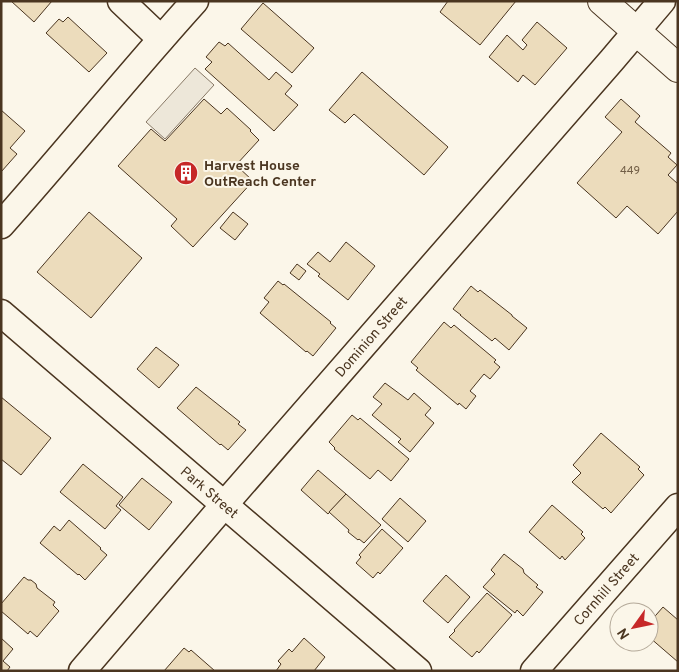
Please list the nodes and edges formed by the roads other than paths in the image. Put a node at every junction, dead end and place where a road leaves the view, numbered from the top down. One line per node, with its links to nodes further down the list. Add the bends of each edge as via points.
1 (121, 1): 6 (street)
2 (195, 1): 6 (street)
3 (602, 1): 5 (main road)
4 (662, 1): 5 (street, Dominion Street)
5 (636, 31): 7 (main road); 10 (street, Dominion Street)
6 (161, 38): 8 (street)
7 (678, 68)
8 (1, 225)
9 (1, 313): 10 (street, Park Street)
10 (224, 505): 12 (street, Dominion Street); 13 (street, Park Street)
11 (678, 507): 14 (street, Cornhill Street)
12 (82, 671)
13 (418, 671)
14 (534, 671)

